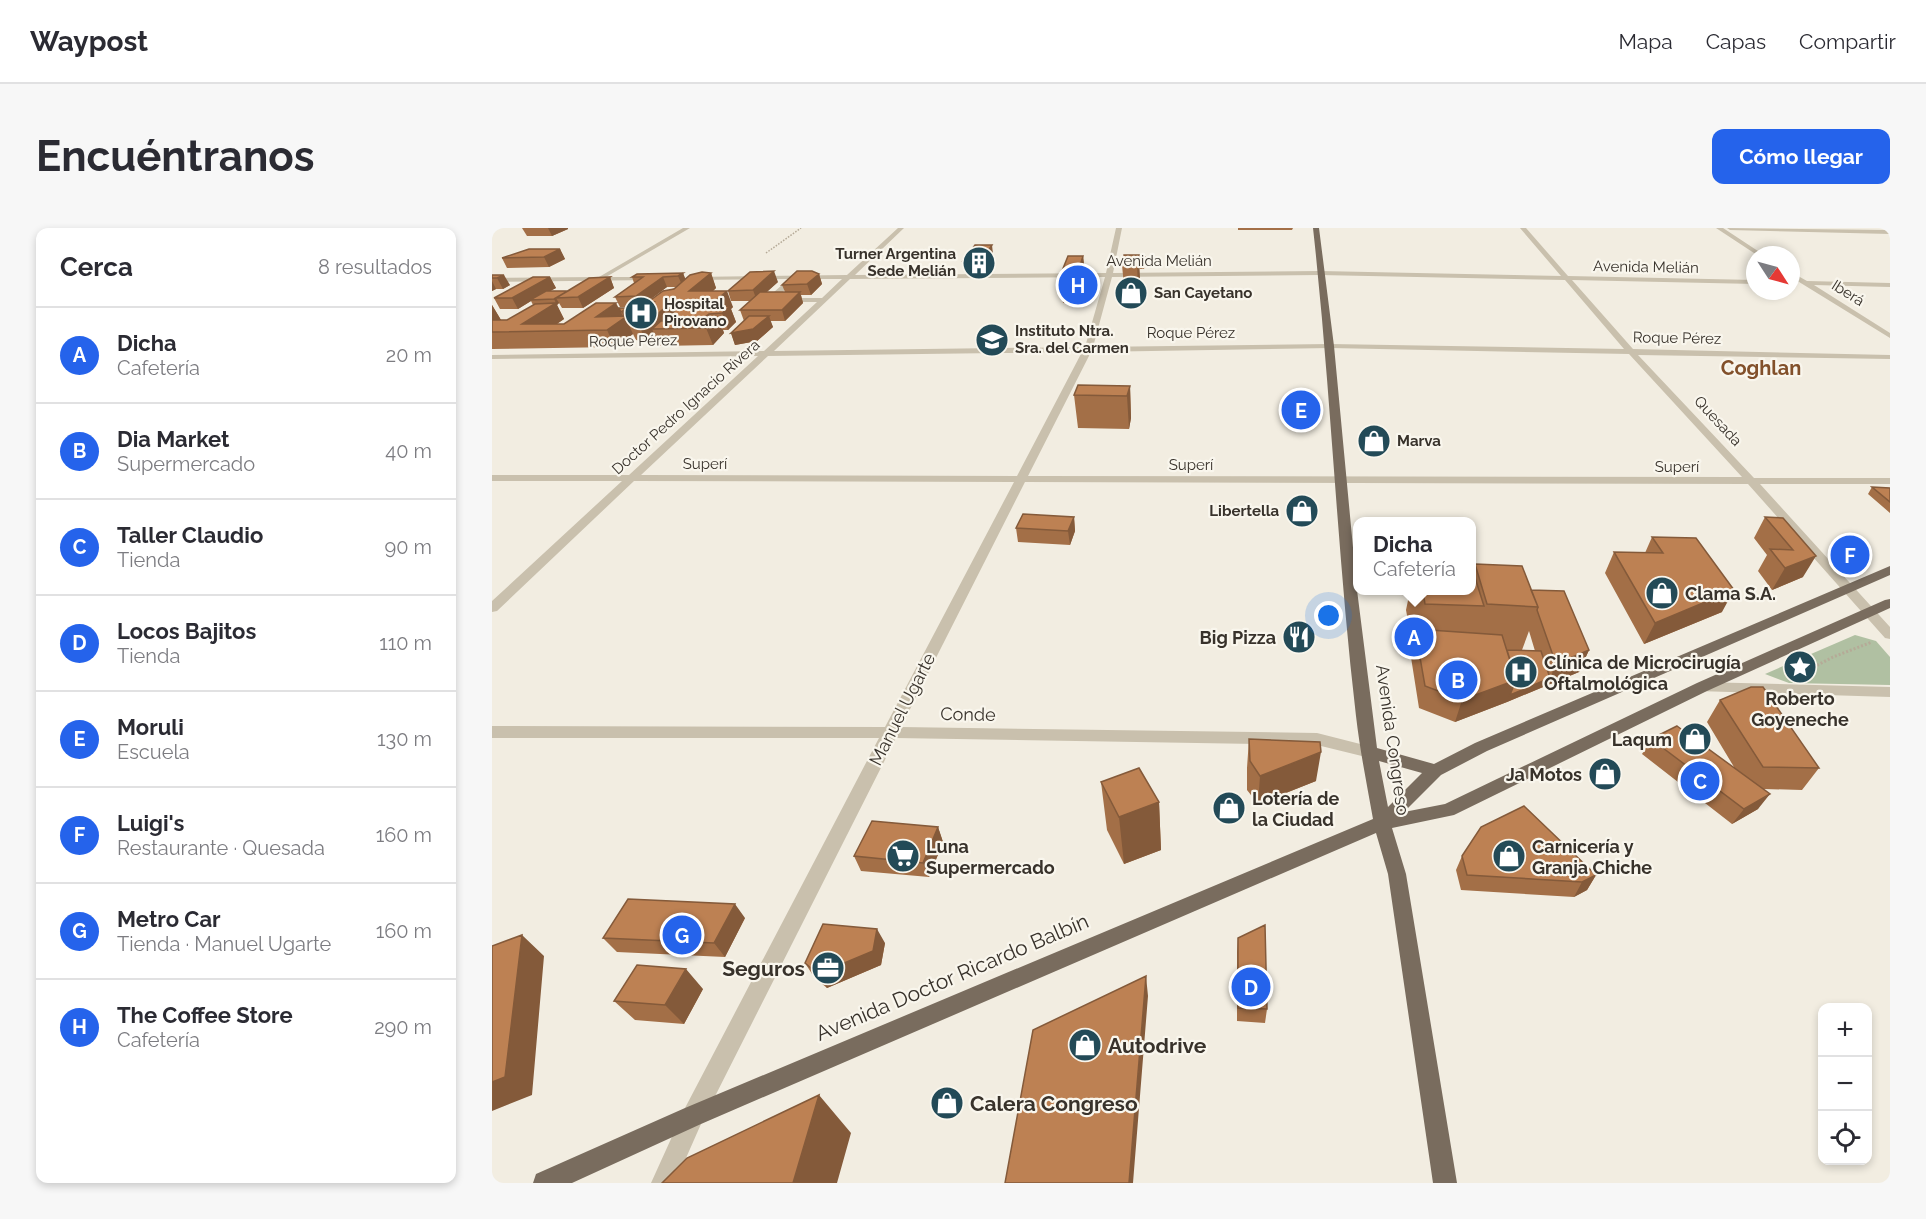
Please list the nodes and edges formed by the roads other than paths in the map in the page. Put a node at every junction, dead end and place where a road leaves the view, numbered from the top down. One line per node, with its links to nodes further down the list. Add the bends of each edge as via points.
1 (687, 228): 15 (street)
2 (901, 228): 13 (street, Doctor Pedro Ignacio Rivera)
3 (1119, 228): 11 (street, Manuel Ugarte)
4 (1316, 228): 10 (main road, Avenida Congreso)
5 (1523, 228): 16 (street, Quesada)
6 (1719, 228): 9 (street)
7 (1730, 228): 8 (street)
8 (1890, 231)
9 (1747, 246)
10 (1320, 273): 11 (street, Avenida Melián); 16 (street, Avenida Melián); 26 (main road, Avenida Congreso)
11 (1109, 275): 13 (street, Avenida Melián); 27 (street, Manuel Ugarte)
12 (795, 277): 13 (street, Avenida Melián); 19 (street, Avenida Melián); 24 (street, via 770,300)
13 (848, 277): 24 (street, Doctor Pedro Ignacio Rivera)
14 (664, 278): 15 (street)
15 (599, 279): 17 (street)
16 (1569, 279): 20 (street, Avenida Melián); 28 (street, Quesada)
17 (492, 280)
18 (1800, 280): 22 (street, Iberá)
19 (688, 281)
20 (1746, 282)
21 (1800, 283): 22 (street)
22 (1805, 283): 23 (street); 25 (street, Iberá)
23 (1890, 285)
24 (824, 300): 29 (street, Doctor Pedro Ignacio Rivera)
25 (1890, 336)
26 (1330, 345): 27 (street, Roque Pérez); 28 (street, Roque Pérez); 35 (main road, Avenida Congreso)
27 (1089, 347): 29 (street, Roque Pérez); 34 (street, Manuel Ugarte)
28 (1630, 351): 30 (street, Roque Pérez); 36 (street, Quesada)
29 (768, 353): 31 (street, Roque Pérez); 33 (street, Doctor Pedro Ignacio Rivera)
30 (1890, 357)
31 (493, 358)
32 (492, 478): 33 (street, Superí)
33 (629, 479): 34 (street, Superí); 41 (street, Doctor Pedro Ignacio Rivera)
34 (1022, 479): 35 (street, Superí); 47 (street, Manuel Ugarte)
35 (1342, 481): 36 (street, Superí); 48 (main road, Avenida Congreso)
36 (1751, 482): 37 (street, Superí); 39 (street, Quesada)
37 (1890, 482)
38 (1890, 570): 39 (main road, Avenida Doctor Ricardo Balbín)
39 (1846, 589): 42 (street, Quesada); 49 (main road, Avenida Doctor Ricardo Balbín, via 1481,747)
40 (1890, 603): 42 (main road, Avenida Doctor Ricardo Balbín)
41 (492, 608)
42 (1869, 613): 43 (street, Quesada); 44 (main road, Avenida Doctor Ricardo Balbín)
43 (1890, 635)
44 (1702, 687): 45 (street); 50 (main road, Avenida Doctor Ricardo Balbín, via 1448,810)
45 (1890, 692)
46 (492, 732): 47 (street, Conde)
47 (889, 734): 48 (street, Conde, via 1317,740); 51 (street, Manuel Ugarte)
48 (1370, 752): 49 (main road); 50 (main road, Avenida Congreso)
49 (1435, 771): 50 (main road, Avenida Doctor Ricardo Balbín)
50 (1382, 823): 51 (main road, Avenida Doctor Ricardo Balbín); 54 (main road, Avenida Congreso, via 1397,874)
51 (693, 1116): 52 (main road, Avenida Doctor Ricardo Balbín); 53 (street, Manuel Ugarte)
52 (545, 1183)
53 (663, 1183)
54 (1445, 1183)

